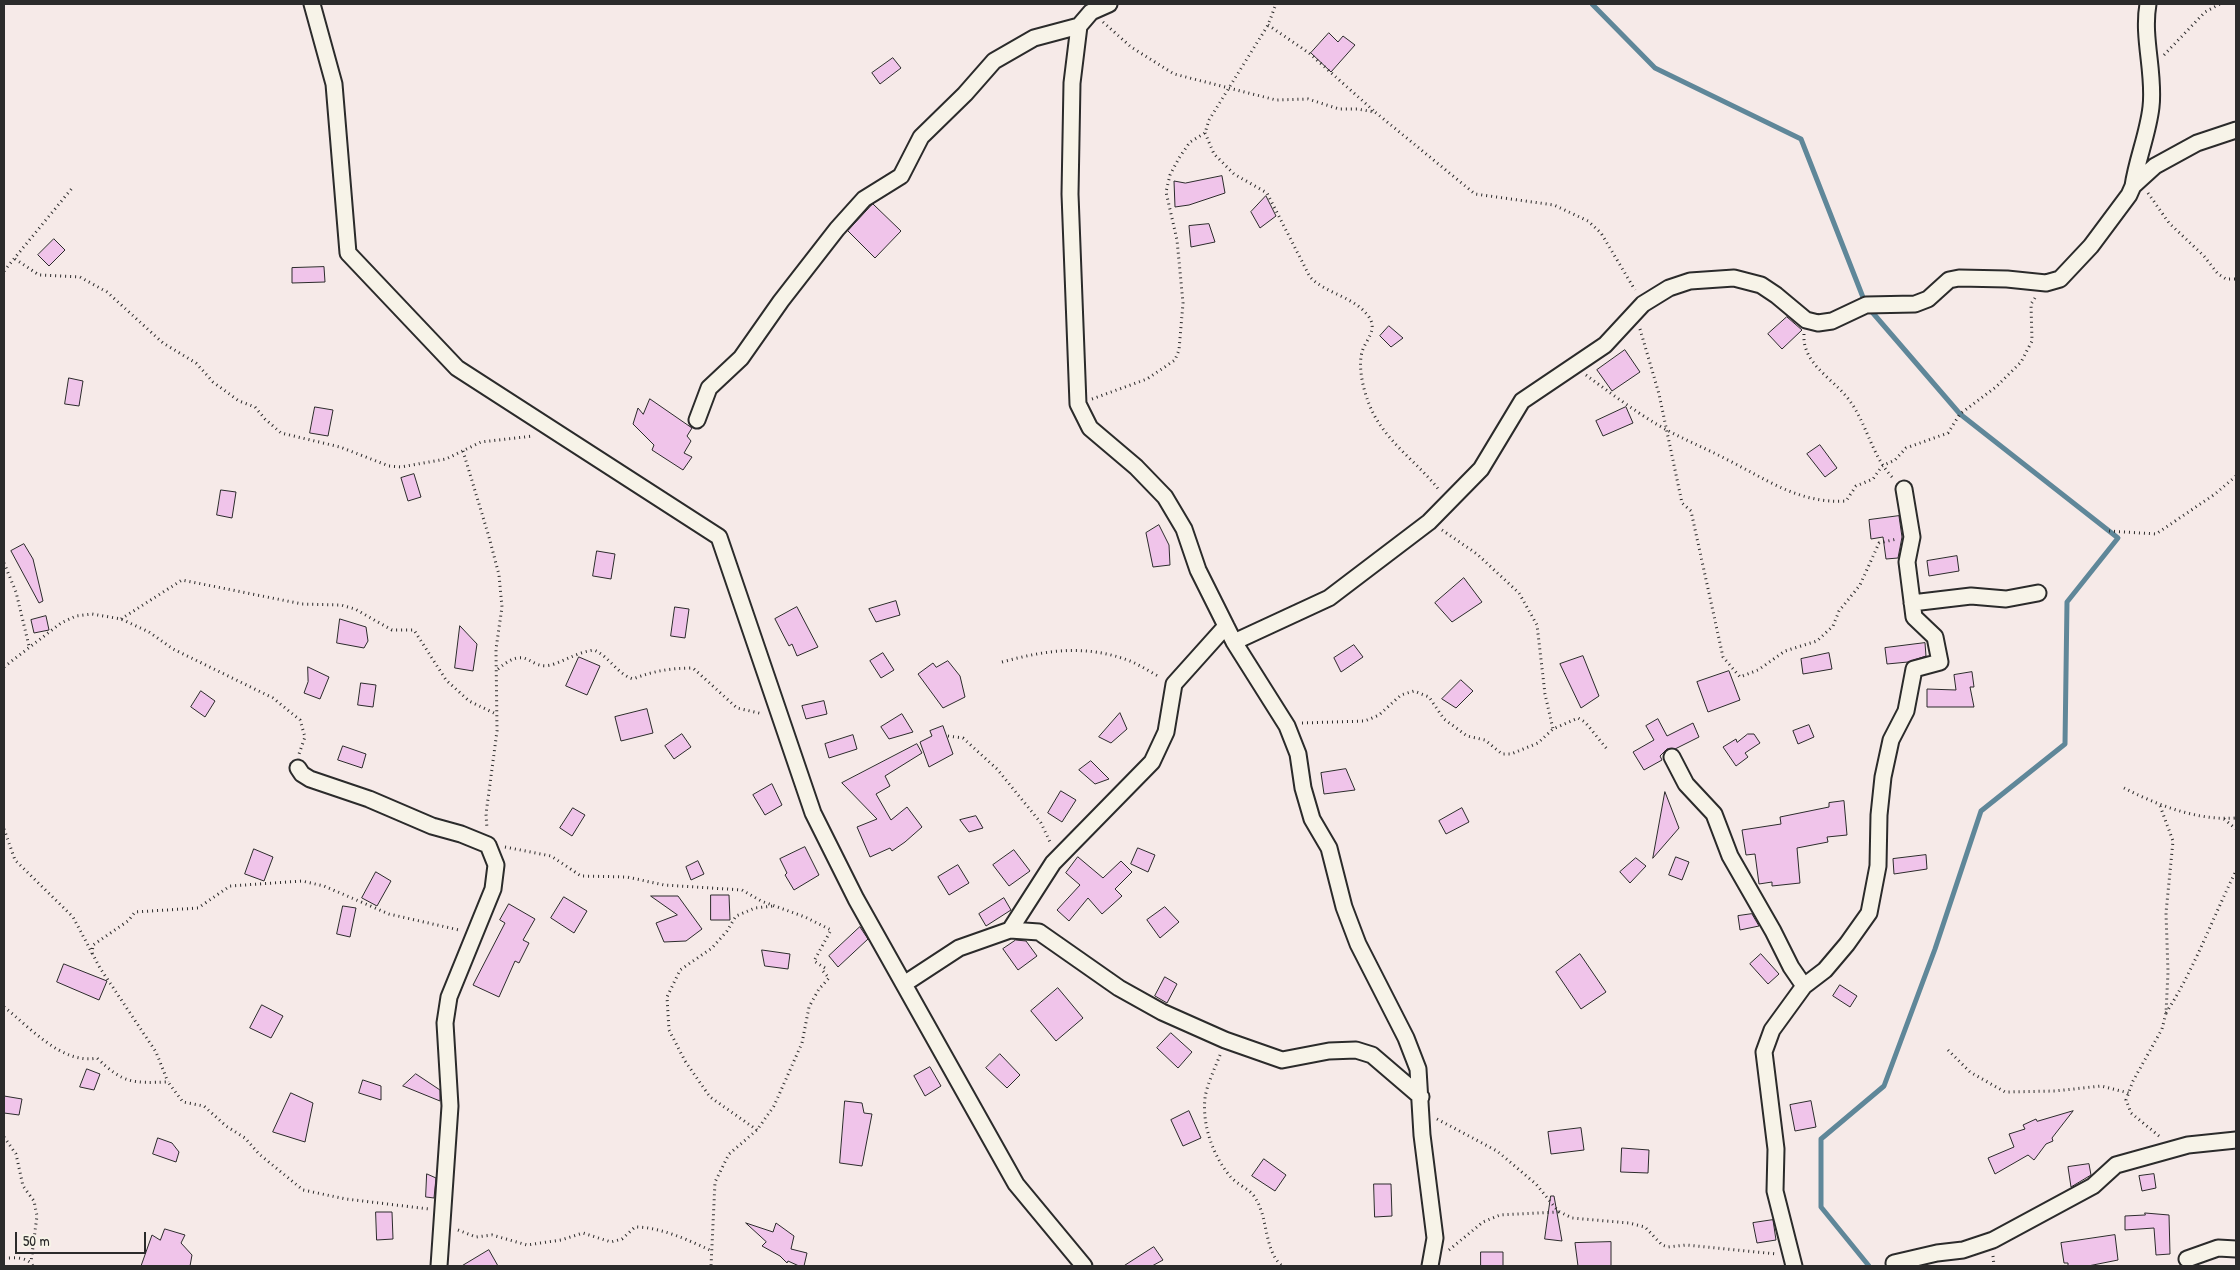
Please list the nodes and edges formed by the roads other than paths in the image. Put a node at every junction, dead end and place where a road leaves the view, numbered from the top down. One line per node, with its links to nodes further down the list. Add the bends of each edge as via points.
1 (312, 4): 16 (street, via 334,84 348,253 457,368 719,537 813,813)
2 (1109, 4): 4 (street, via 1091,12)
3 (2148, 4): 6 (street, via 2145,19 2151,107 2137,158)
4 (1079, 26): 7 (street, via 1034,38 994,61 921,137 901,176 864,199 842,223 741,358 709,388); 11 (street, via 1072,83 1070,194 1078,404 1090,428 1165,497 1184,529 1198,570)
5 (2236, 130): 6 (street, via 2173,155)
6 (2136, 183): 12 (street, via 2091,246 2060,279 2046,283 1959,278 1949,280 1928,299 1915,304 1866,305 1832,321 1818,323 1806,320 1761,285 1734,278 1690,281 1669,288 1638,309 1605,345 1522,401 1481,469 1429,522 1329,598)
7 (697, 420)
8 (1904, 490): 10 (street, via 1912,537 1907,562)
9 (2038, 593): 10 (street, via 2006,599 1971,596)
10 (1912, 603): 17 (street, via 1914,617 1935,637 1940,662 1914,669 1906,711 1891,740 1883,777 1878,866 1869,913 1830,963)
11 (1226, 626): 12 (street); 15 (street, via 1174,684 1166,732 1152,762 1053,863)
12 (1234, 642): 18 (street, via 1287,726 1298,754 1310,811 1329,848 1344,907 1358,944 1406,1038 1418,1069)
13 (1672, 757): 17 (street, via 1686,784 1714,814 1730,856)
14 (298, 768): 24 (street, via 310,779 488,845 496,864 493,889 448,997 445,1023 450,1106)
15 (1010, 930): 16 (street, via 959,948); 18 (street, via 1040,932 1119,988 1162,1012 1225,1040 1282,1060 1329,1051 1356,1050 1372,1056)
16 (904, 984): 25 (street, via 1016,1184)
17 (1804, 986): 22 (street, via 1772,1030 1764,1052 1776,1150 1775,1191)
18 (1421, 1100): 26 (street, via 1435,1238)
19 (2236, 1140): 23 (street, via 2188,1145 2116,1165 2093,1186 1986,1244)
20 (2236, 1249): 21 (street, via 2218,1248)
21 (2187, 1259)
22 (1792, 1261)
23 (1894, 1263)
24 (439, 1266)
25 (1084, 1266)
26 (1430, 1266)

